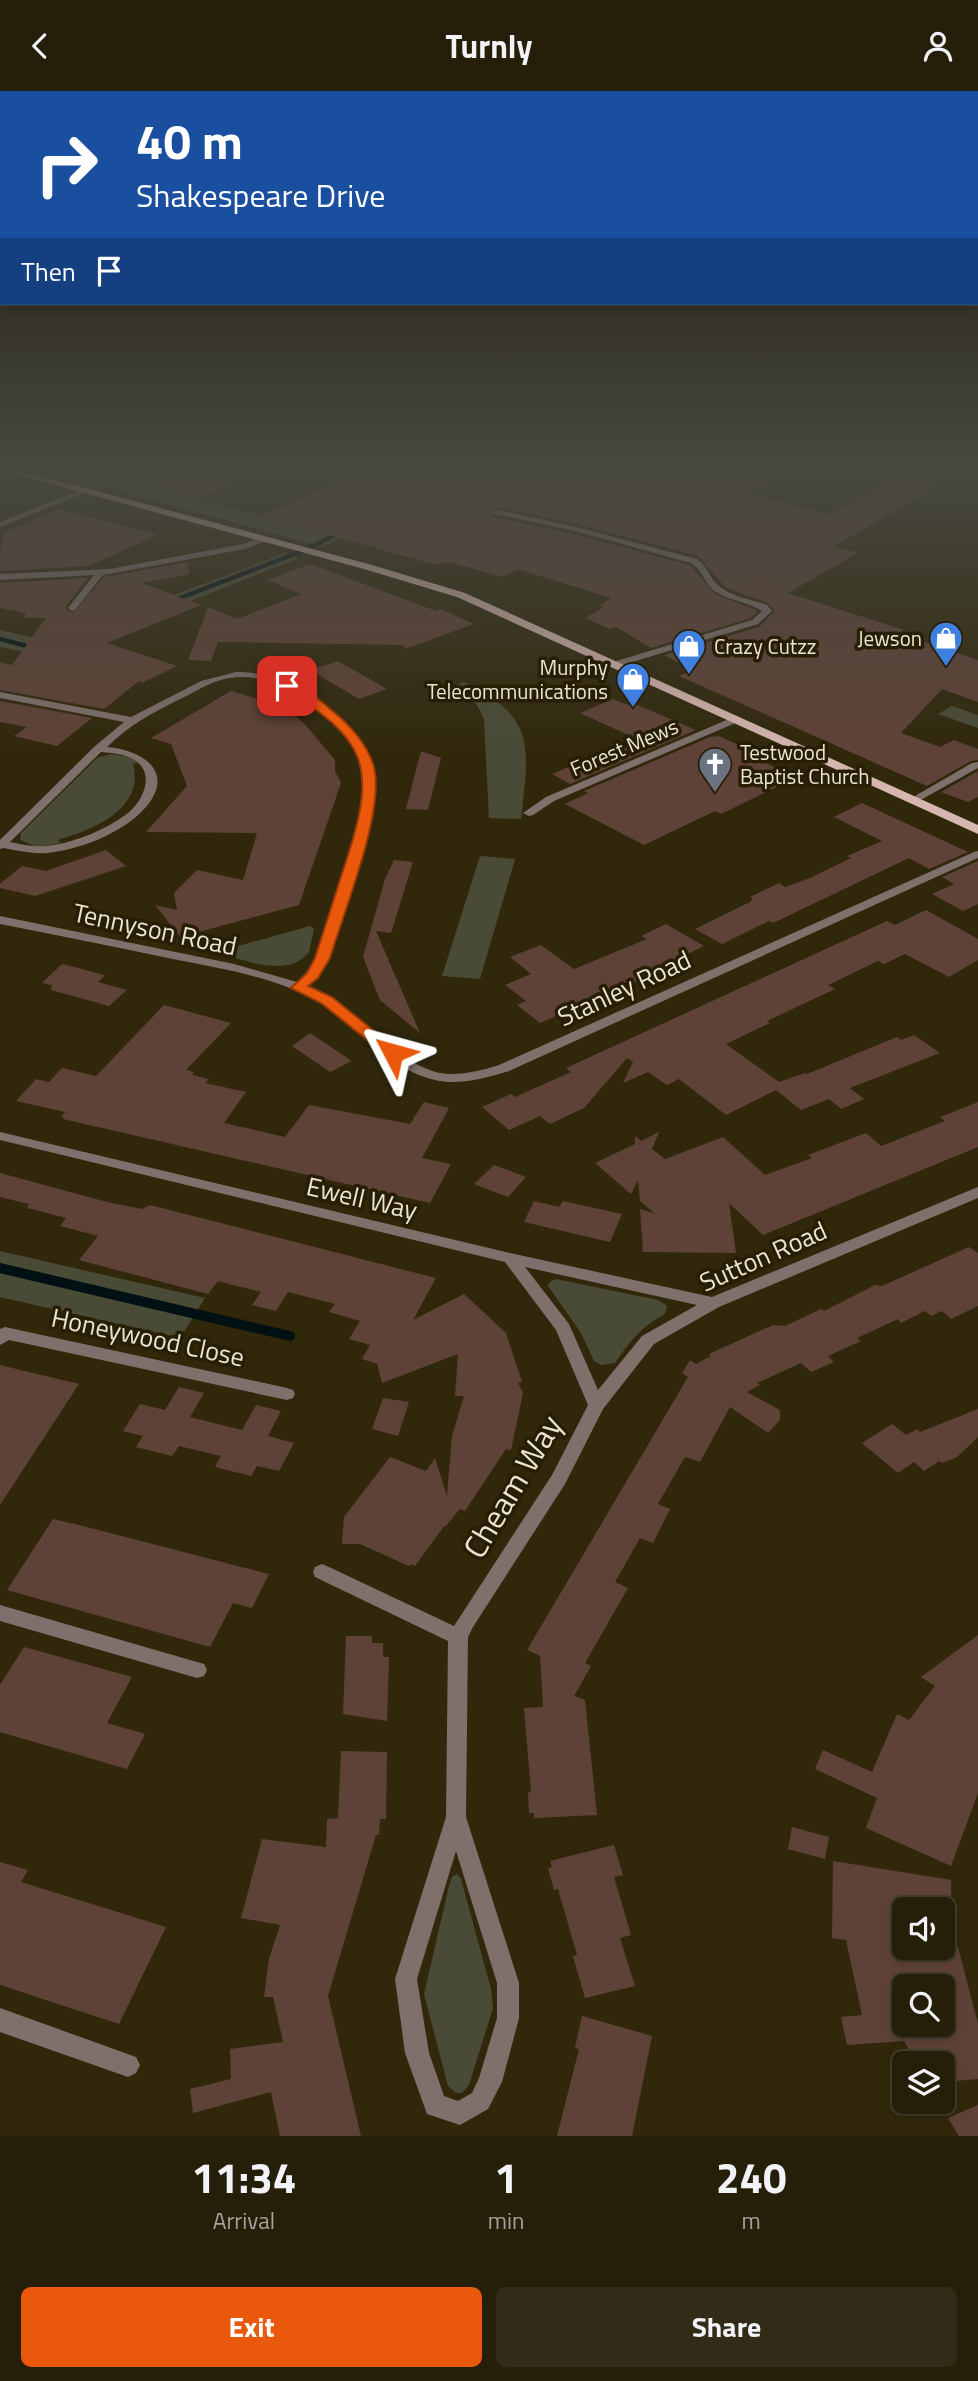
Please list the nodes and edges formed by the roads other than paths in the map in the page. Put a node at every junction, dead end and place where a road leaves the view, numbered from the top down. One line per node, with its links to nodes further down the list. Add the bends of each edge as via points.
1 (167, 560): 4 (street)
2 (338, 560): 7 (main road, via 461,595)
3 (692, 560): 7 (street, via 702,566 720,591 767,611 755,622)
4 (100, 573): 5 (street); 6 (street)
5 (0, 577)
6 (72, 608)
7 (616, 664): 9 (main road)
8 (0, 695): 10 (street)
9 (736, 719): 13 (main road); 14 (street, Forest Mews, via 550,799)
10 (132, 720): 11 (street); 19 (street, via 215,679 251,674 268,677 318,704 354,740 370,777 366,820 323,958)
11 (99, 749): 16 (street); 16 (street, via 136,755 147,764 151,787 141,807 81,841 43,850)
12 (976, 765): 13 (street)
13 (913, 800): 15 (main road)
14 (529, 813)
15 (978, 830)
16 (1, 845)
17 (978, 854): 19 (street, Stanley Road, via 478,1077 439,1079 407,1065 326,1000)
18 (0, 920): 19 (street, Tennyson Road, via 223,966)
19 (299, 988)
20 (0, 1136): 22 (street, Ewell Way)
21 (978, 1192): 23 (street, Sutton Road)
22 (510, 1258): 23 (street, Ewell Way); 26 (street, Cheam Way, via 564,1328)
23 (713, 1303): 26 (street, Sutton Road, via 648,1340)
24 (0, 1339): 25 (street, Honeywood Close, via 5,1333)
25 (287, 1394)
26 (596, 1405): 29 (street, Cheam Way, via 559,1479)
27 (322, 1572): 29 (street)
28 (0, 1613): 30 (street)
29 (458, 1637): 31 (street, Cheam Way)
30 (197, 1670)
31 (456, 1817): 31 (street, Cheam Way, via 508,1983 508,2018 491,2082 480,2101 460,2113 435,2106 417,2053 406,1979)
32 (0, 2020): 33 (street)
33 (128, 2065)

